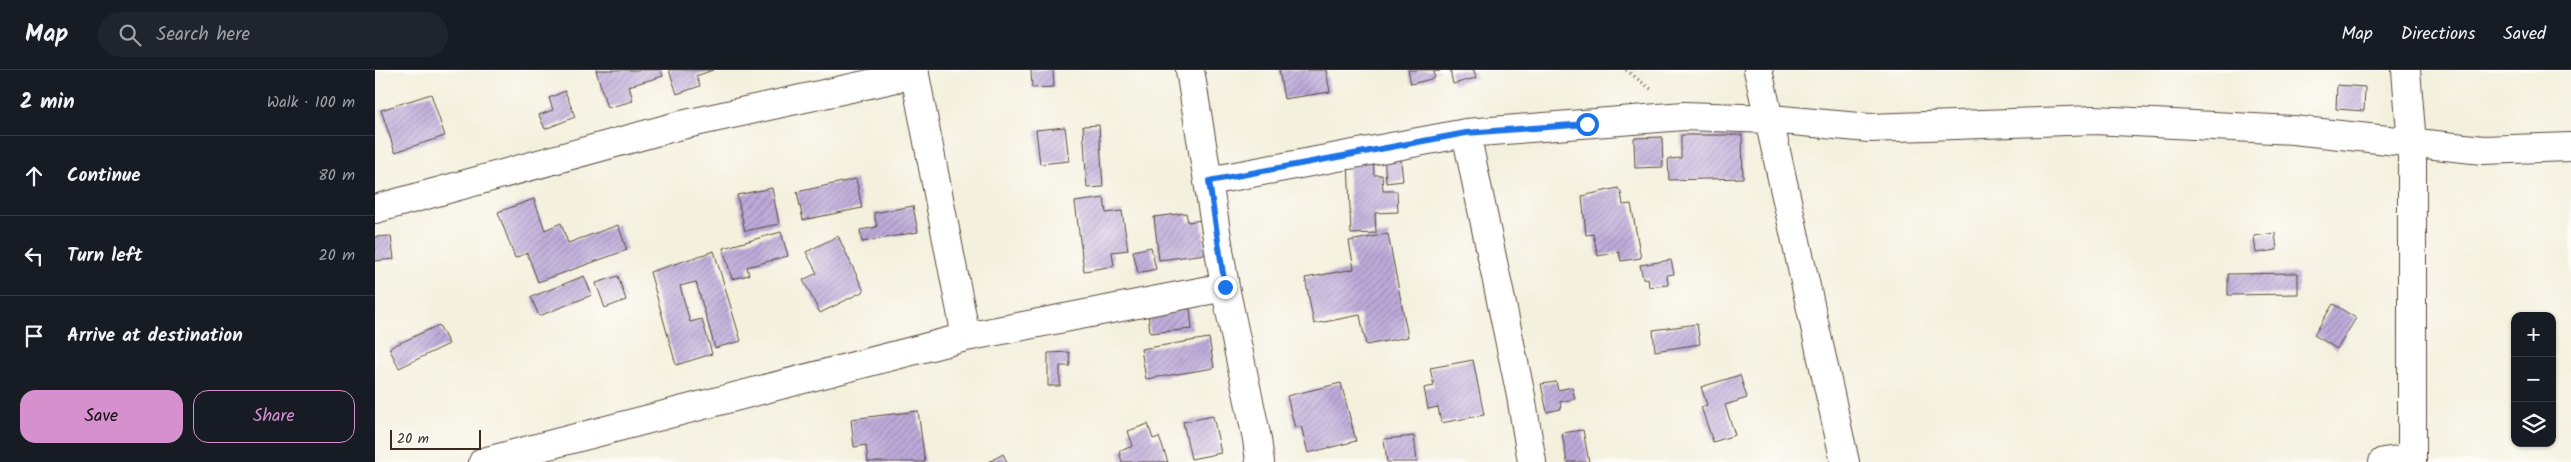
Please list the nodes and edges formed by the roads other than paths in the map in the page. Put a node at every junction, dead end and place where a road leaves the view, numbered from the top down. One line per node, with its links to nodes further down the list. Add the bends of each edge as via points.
1 (1190, 70): 9 (street)
2 (1758, 70): 5 (street)
3 (2406, 70): 7 (street)
4 (915, 72): 10 (street, via 677,126); 12 (street)
5 (1770, 119): 6 (street, via 1685,116); 7 (street, via 1869,128 2094,120 2293,130); 17 (street)
6 (1466, 133): 9 (street); 16 (street)
7 (2412, 144): 8 (street, via 2483,150); 13 (street)
8 (2571, 147)
9 (1209, 181): 11 (street)
10 (375, 209)
11 (1225, 287): 12 (street); 15 (street)
12 (966, 337): 14 (street)
13 (2412, 460): 18 (street)
14 (483, 462)
15 (1259, 462)
16 (1532, 462)
17 (1845, 462)
18 (2383, 462)

